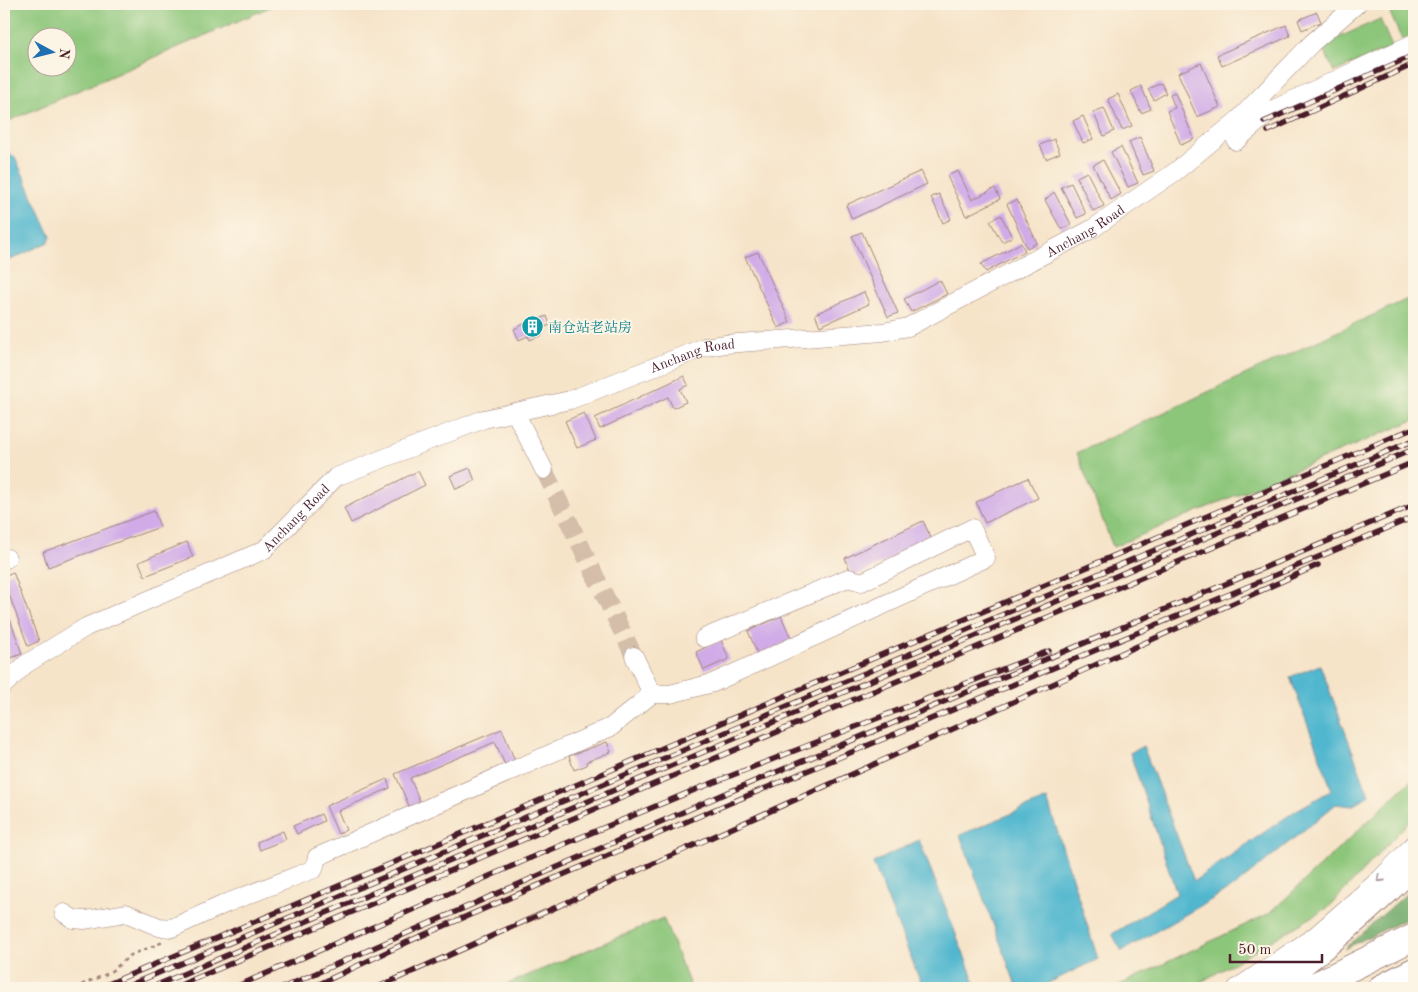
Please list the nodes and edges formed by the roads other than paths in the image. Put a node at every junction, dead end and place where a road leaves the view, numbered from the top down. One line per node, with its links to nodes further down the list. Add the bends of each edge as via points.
1 (1357, 4): 4 (street, Anchang Road, via 1312,42 1239,119 1175,172 1092,229 908,327 883,332 705,347 570,400)
2 (1414, 43): 3 (street, via 1272,110)
3 (1236, 140)
4 (515, 412): 5 (street); 8 (street, Anchang Road, via 484,418 336,477 264,550 86,627 26,664)
5 (544, 470)
6 (704, 638): 9 (street, via 848,578 862,582 972,528 986,558 713,683 670,694)
7 (634, 656): 9 (street)
8 (4, 685)
9 (652, 694): 12 (street, via 611,727 317,856 314,869 227,902 174,927 159,927 126,914 86,920)
10 (1414, 844): 15 (street, one-way to 15, via 1316,936)
11 (1414, 864): 16 (highway, via 1381,898 1323,948)
12 (64, 914)
13 (1414, 937): 17 (highway)
14 (1414, 971): 18 (highway)
15 (1237, 988)
16 (1270, 988)
17 (1310, 988)
18 (1381, 988)

